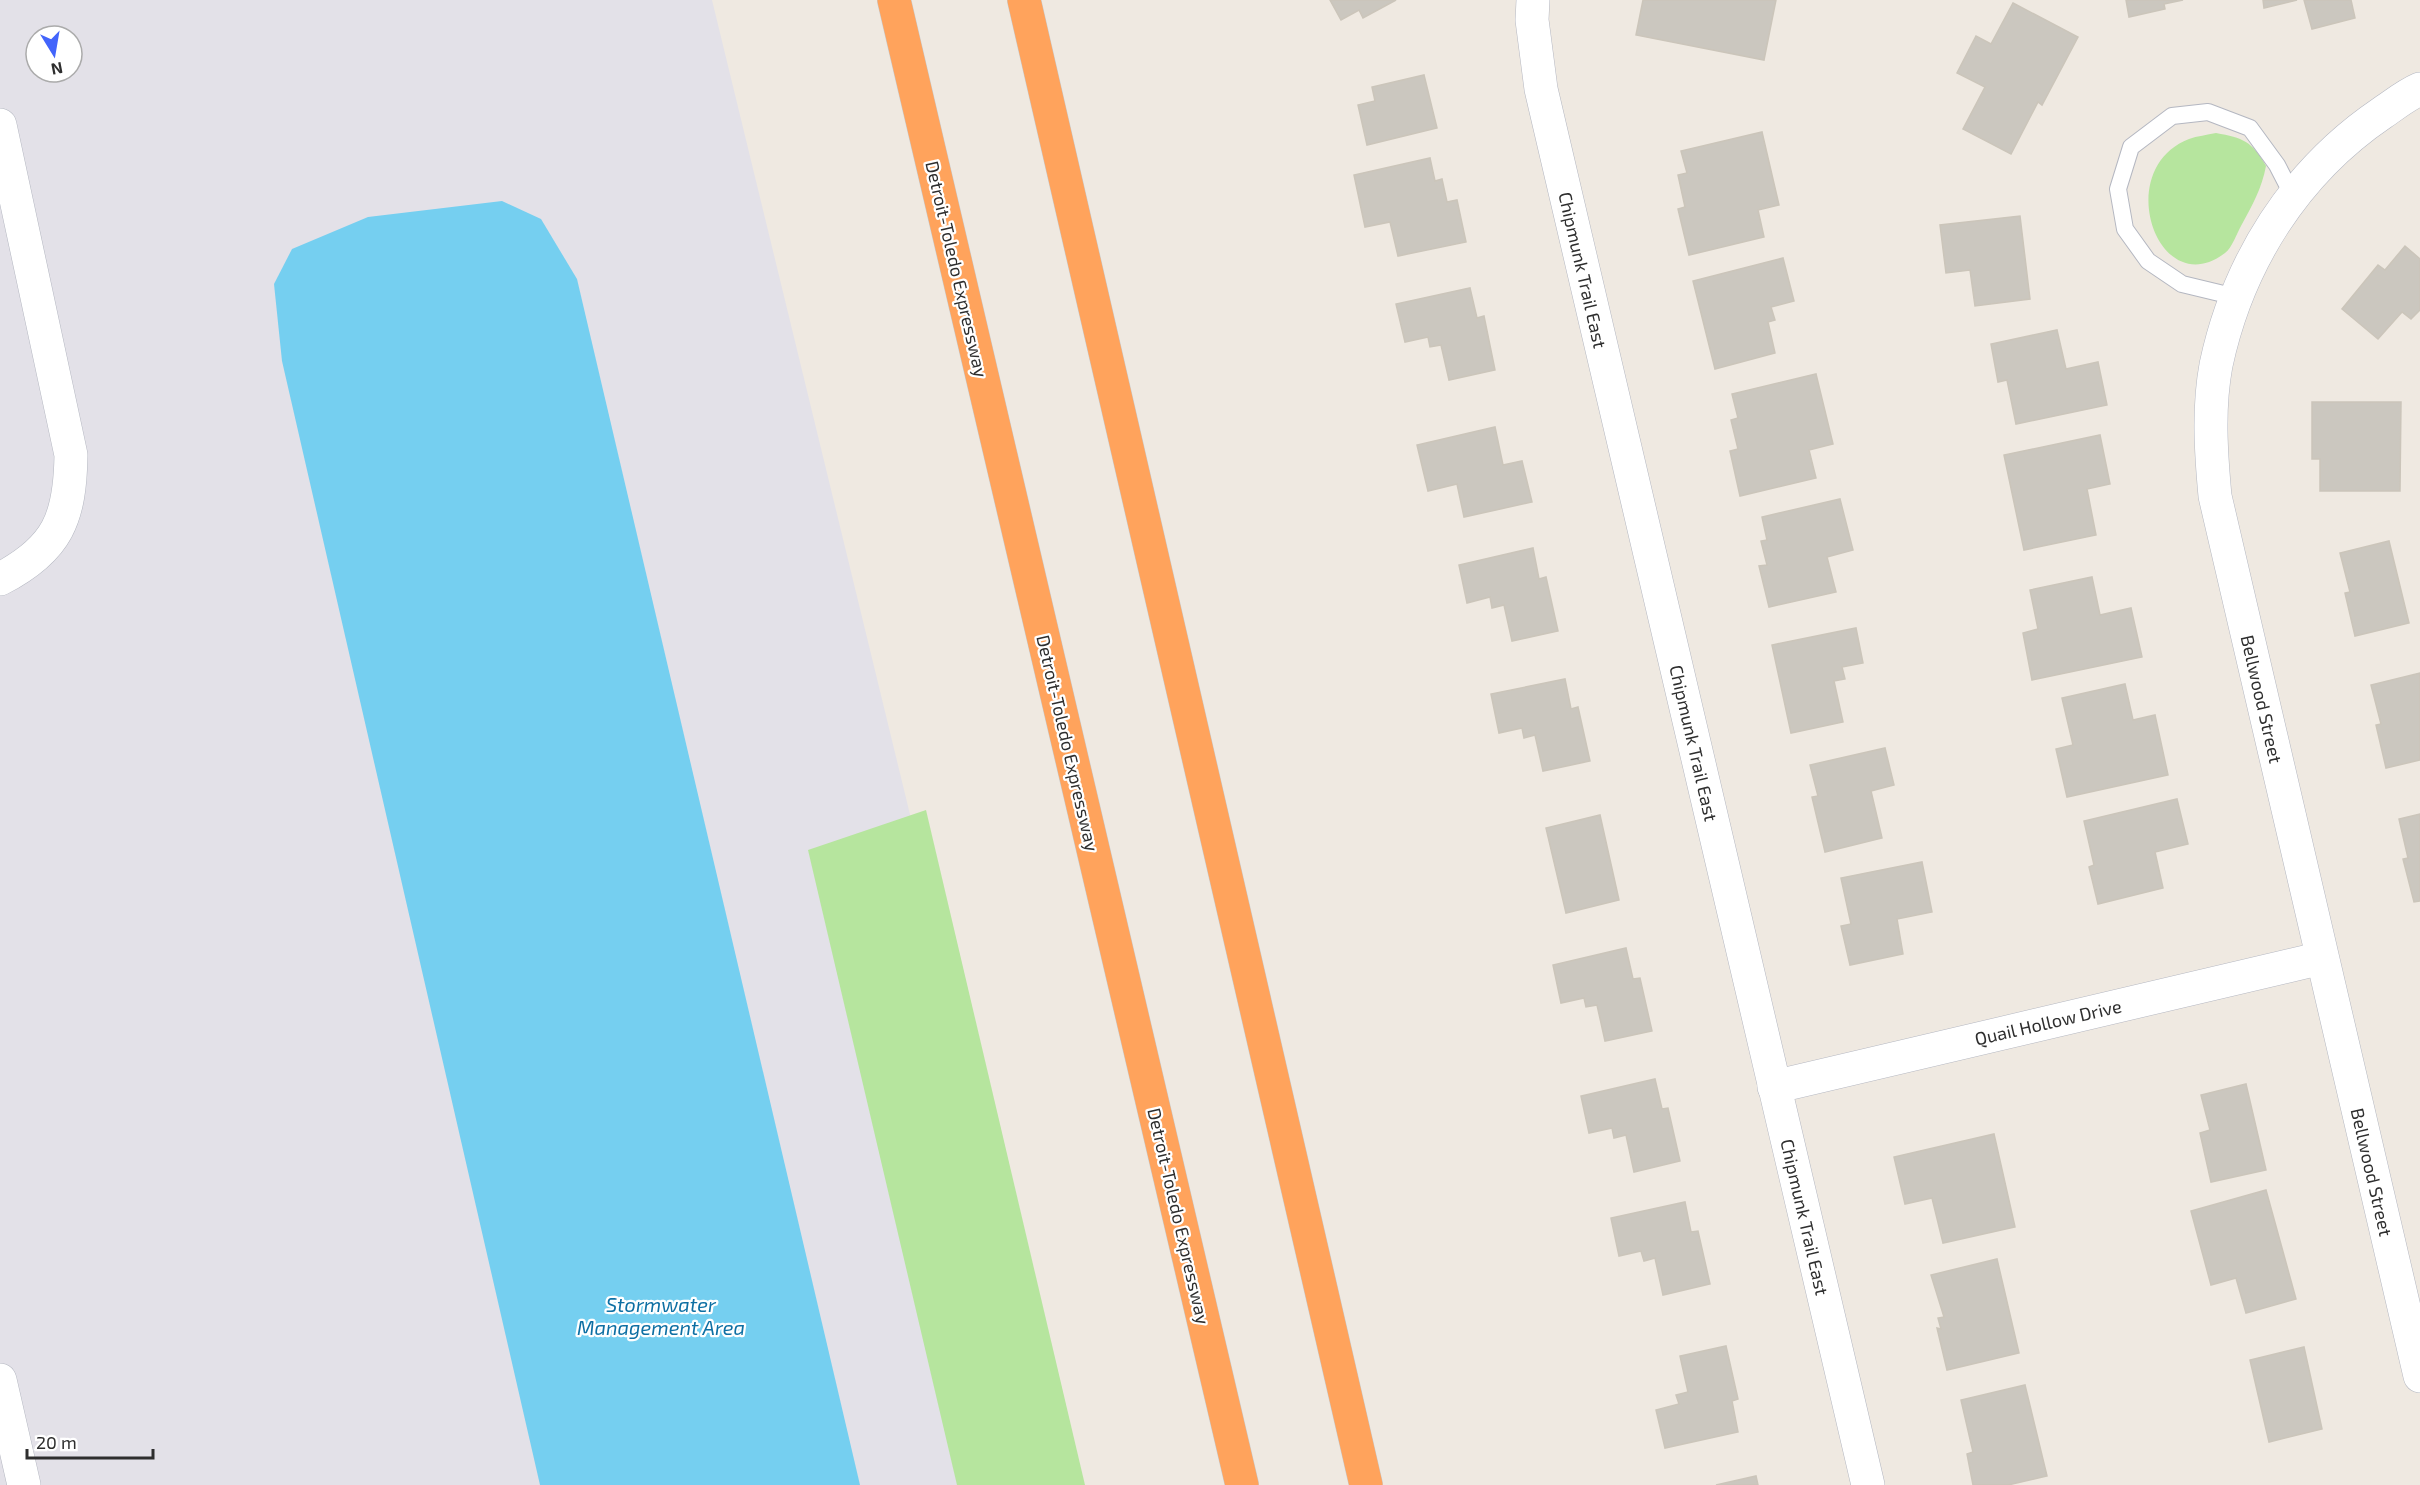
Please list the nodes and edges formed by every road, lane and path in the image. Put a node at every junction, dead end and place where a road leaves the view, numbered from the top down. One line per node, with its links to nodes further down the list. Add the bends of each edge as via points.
1 (894, 0): 16 (highway, Detroit-Toledo Expressway)
2 (1024, 0): 5 (highway)
3 (1034, 0): 5 (highway)
4 (1533, 0): 12 (street, Chipmunk Trail East, via 1541,89)
5 (1037, 54): 17 (highway)
6 (2420, 89): 8 (street, Bellwood Street, via 2353,133)
7 (0, 125): 10 (street, via 71,455 71,486 66,513 54,535 39,554)
8 (2293, 196): 9 (street, Bellwood Street, via 2267,231); 9 (lane, via 2277,165 2250,128 2208,112 2172,116 2131,147 2118,189 2124,229 2148,261 2182,284)
9 (2235, 297): 11 (street, Bellwood Street, via 2216,366 2210,439 2215,496)
10 (0, 579)
11 (2322, 958): 12 (street, Quail Hollow Drive); 13 (street, Bellwood Street)
12 (1774, 1087): 18 (street, Chipmunk Trail East)
13 (2420, 1376)
14 (0, 1380): 15 (street)
15 (24, 1485)
16 (1242, 1485)
17 (1366, 1485)
18 (1868, 1485)

